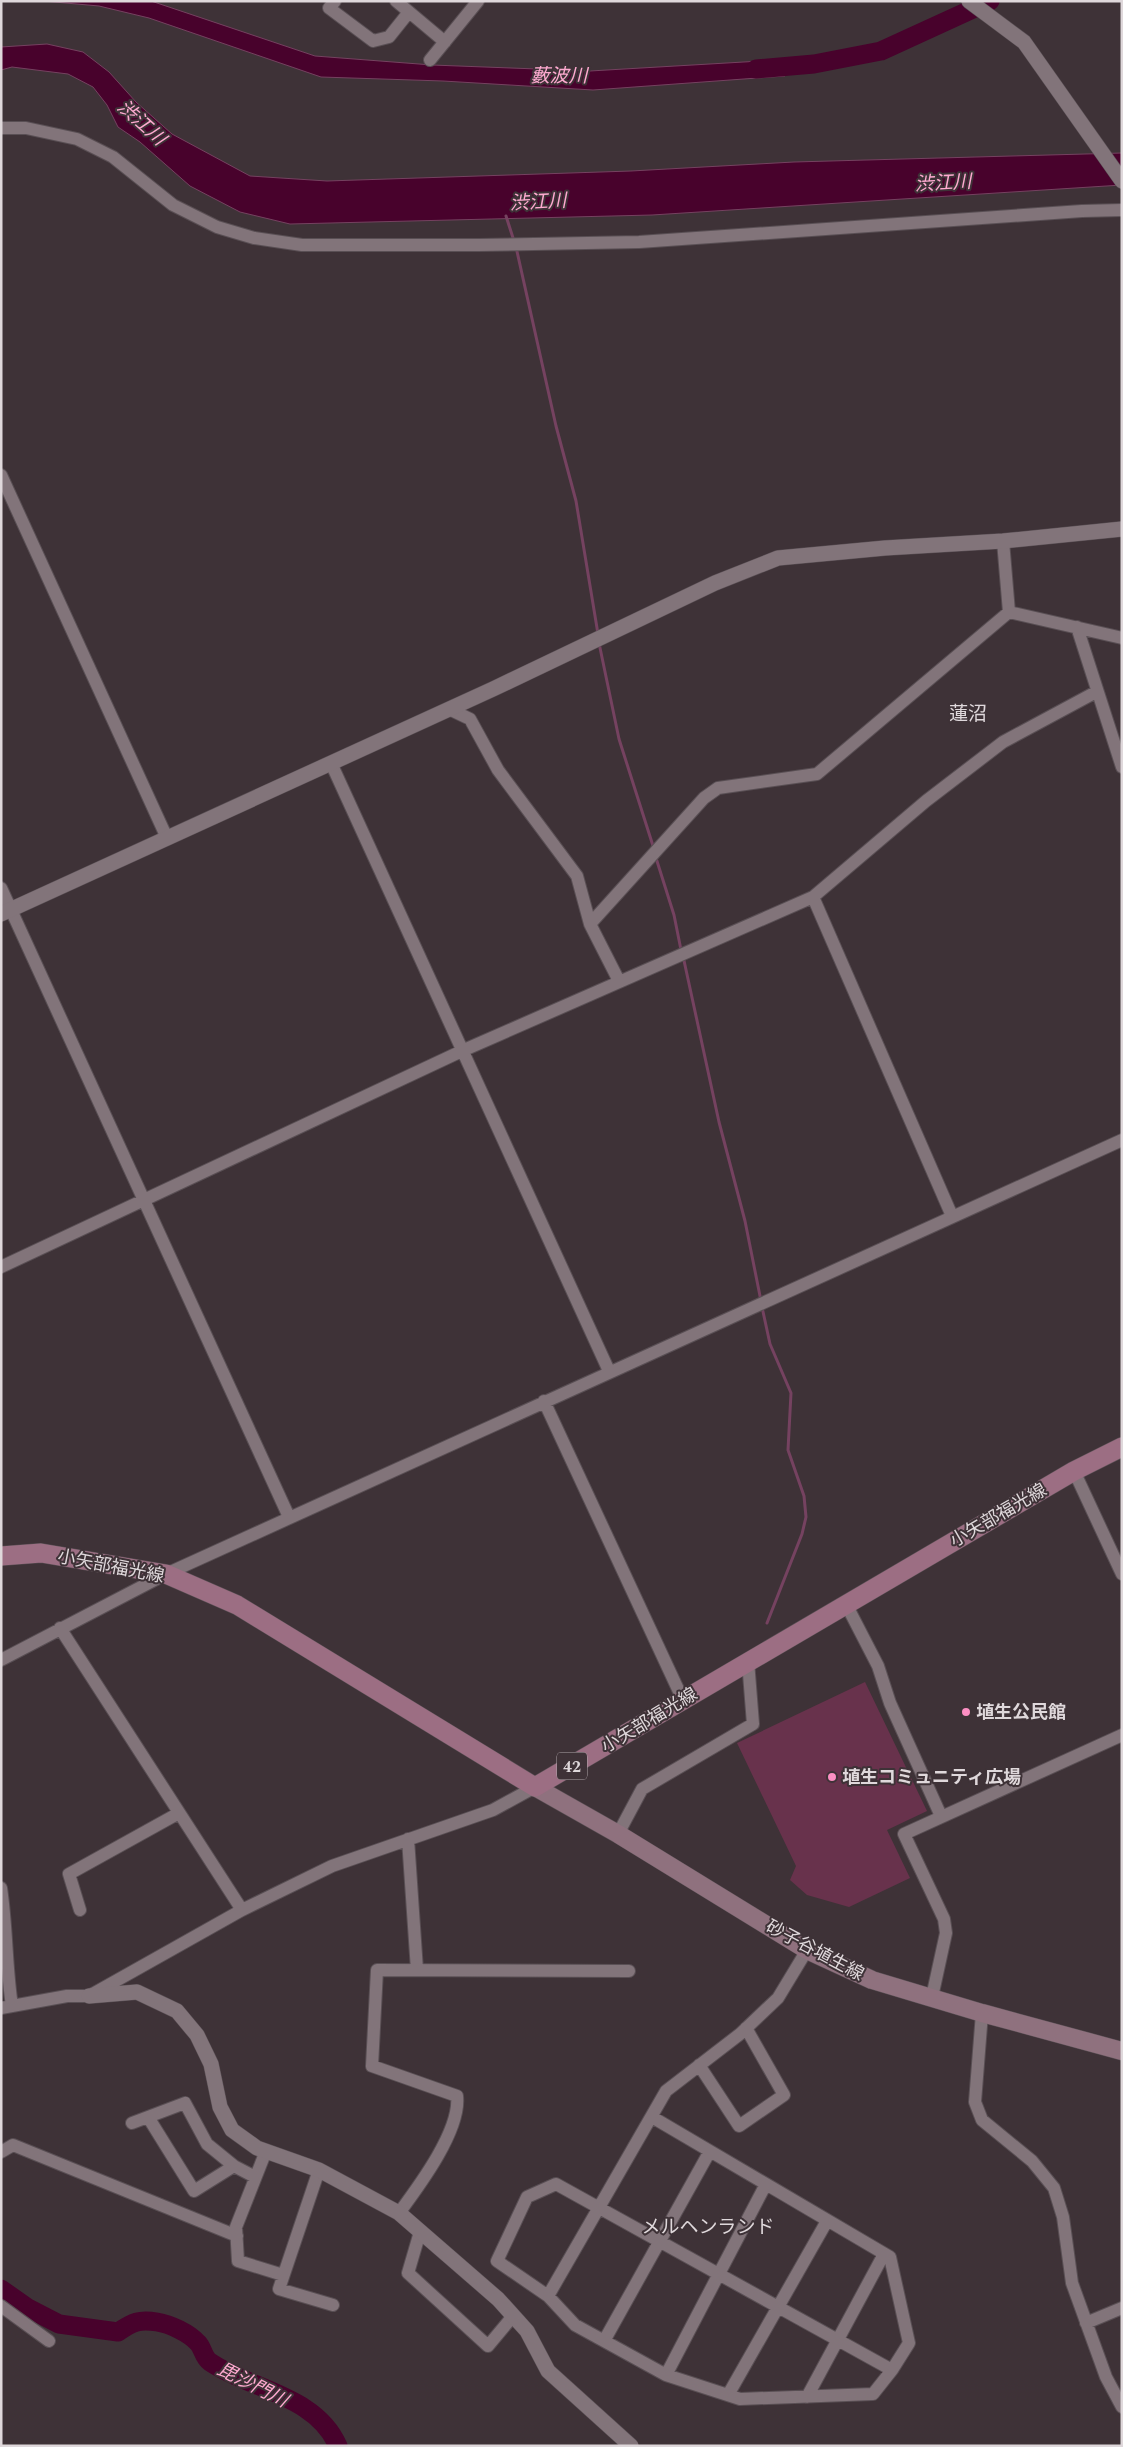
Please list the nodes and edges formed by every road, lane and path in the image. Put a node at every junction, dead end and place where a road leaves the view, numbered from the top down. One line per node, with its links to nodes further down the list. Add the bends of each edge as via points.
1 (335, 1): 5 (street, via 330,8 373,41 389,37)
2 (396, 1): 5 (street)
3 (478, 1): 6 (street)
4 (969, 1): 9 (street, via 1024,42)
5 (409, 12): 6 (street)
6 (445, 42): 7 (street)
7 (430, 60)
8 (1, 128): 10 (street, via 26,128 78,139 113,157 173,205 218,227 254,238 302,245 639,242)
9 (1122, 181)
10 (1122, 210)
11 (1, 474): 21 (street)
12 (1122, 529): 13 (street)
13 (1003, 541): 14 (street); 18 (street, via 778,558 715,584)
14 (1009, 612): 15 (street); 25 (street, via 817,774 718,788 704,798)
15 (1077, 627): 16 (street); 17 (street)
16 (1122, 638)
17 (1096, 692): 20 (street); 23 (street, via 1003,742 926,801)
18 (449, 709): 19 (street); 25 (street, via 470,719 498,770 577,876)
19 (331, 763): 21 (street); 27 (street)
20 (1122, 767)
21 (166, 838): 24 (street)
22 (1, 888): 24 (street)
23 (813, 896): 26 (street); 30 (street)
24 (6, 912): 29 (street)
25 (590, 924): 26 (street)
26 (619, 981): 27 (street)
27 (464, 1050): 29 (street); 32 (street)
28 (1122, 1140): 30 (street)
29 (144, 1201): 31 (street); 36 (street)
30 (952, 1216): 32 (street)
31 (1, 1267)
32 (609, 1371): 33 (street)
33 (544, 1401): 36 (street); 44 (street)
34 (1122, 1447): 35 (main road, 小矢部福光線 / 42)
35 (1074, 1471): 39 (street); 40 (main road, 小矢部福光線 / 42)
36 (289, 1517): 38 (street)
37 (1, 1556): 38 (main road, 小矢部福光線 / 42, via 41,1553)
38 (166, 1574): 41 (street); 46 (main road, 小矢部福光線 / 42, via 237,1605)
39 (1122, 1574)
40 (846, 1604): 43 (main road, 小矢部福光線 / 42); 48 (street, via 878,1666 890,1703)
41 (60, 1628): 42 (street); 47 (street)
42 (1, 1660)
43 (748, 1661): 44 (main road, 小矢部福光線 / 42); 49 (street, via 753,1724 642,1788)
44 (683, 1700): 46 (main road, 小矢部福光線 / 42)
45 (1122, 1735): 48 (street)
46 (535, 1788): 49 (main road, 砂子谷埴生線); 50 (street, via 493,1810)
47 (179, 1813): 52 (street, via 69,1874); 53 (street)
48 (940, 1816): 58 (street, via 904,1834 944,1919 946,1933)
49 (618, 1834): 54 (main road, 砂子谷埴生線)
50 (408, 1839): 53 (street, via 332,1866); 55 (street)
51 (1, 1888): 59 (street, via 5,1916)
52 (80, 1910)
53 (242, 1910): 57 (street)
54 (808, 1950): 58 (main road, 砂子谷埴生線, via 872,1980); 61 (street, via 778,1998)
55 (417, 1970): 56 (street); 75 (street, via 376,1970 372,2066 457,2096 458,2107 435,2163)
56 (628, 1971)
57 (89, 1996): 59 (street, via 67,1996); 67 (street, via 137,1992 177,2011 197,2035 211,2064 220,2108 232,2130)
58 (932, 1997): 60 (main road, 砂子谷埴生線)
59 (7, 2007)
60 (982, 2013): 62 (main road, 砂子谷埴生線); 89 (street, via 975,2102 982,2120 1032,2161 1054,2188 1063,2217 1072,2282)
61 (746, 2028): 63 (street); 63 (street, via 784,2095 739,2126)
62 (1122, 2051)
63 (699, 2065): 65 (street, via 666,2091)
64 (148, 2117): 66 (street); 70 (street, via 185,2103 207,2144); 70 (street, via 194,2191)
65 (652, 2117): 68 (street); 74 (street)
66 (132, 2123)
67 (266, 2151): 71 (street); 72 (street)
68 (710, 2151): 73 (street); 79 (street)
69 (1, 2152): 78 (street, via 13,2146)
70 (234, 2166): 72 (street)
71 (319, 2170): 75 (street); 81 (street)
72 (256, 2177): 78 (street, via 236,2227)
73 (766, 2184): 76 (street); 82 (street)
74 (598, 2209): 79 (street); 83 (street); 83 (street, via 556,2184 527,2197 497,2261)
75 (399, 2214): 77 (street)
76 (827, 2221): 80 (street); 86 (street)
77 (420, 2232): 88 (street, via 498,2299); 88 (street, via 408,2273 488,2346)
78 (237, 2236): 81 (street, via 238,2261)
79 (659, 2242): 82 (street); 92 (street)
80 (884, 2254): 90 (street); 93 (street, via 890,2257 909,2343)
81 (283, 2275): 84 (street, via 279,2289)
82 (718, 2275): 86 (street); 94 (street)
83 (548, 2296): 92 (street, via 575,2325)
84 (333, 2305)
85 (1, 2306): 91 (street)
86 (778, 2307): 90 (street); 95 (street)
87 (1122, 2308): 89 (street)
88 (513, 2316): 98 (street, via 527,2331 548,2371)
89 (1086, 2323): 97 (street, via 1106,2377)
90 (837, 2340): 93 (street); 96 (street)
91 (49, 2341)
92 (604, 2341): 94 (street)
93 (892, 2370): 96 (street, via 873,2394)
94 (666, 2375): 95 (street)
95 (728, 2395): 96 (street, via 740,2399)
96 (807, 2397)
97 (1122, 2407)
98 (631, 2446)

